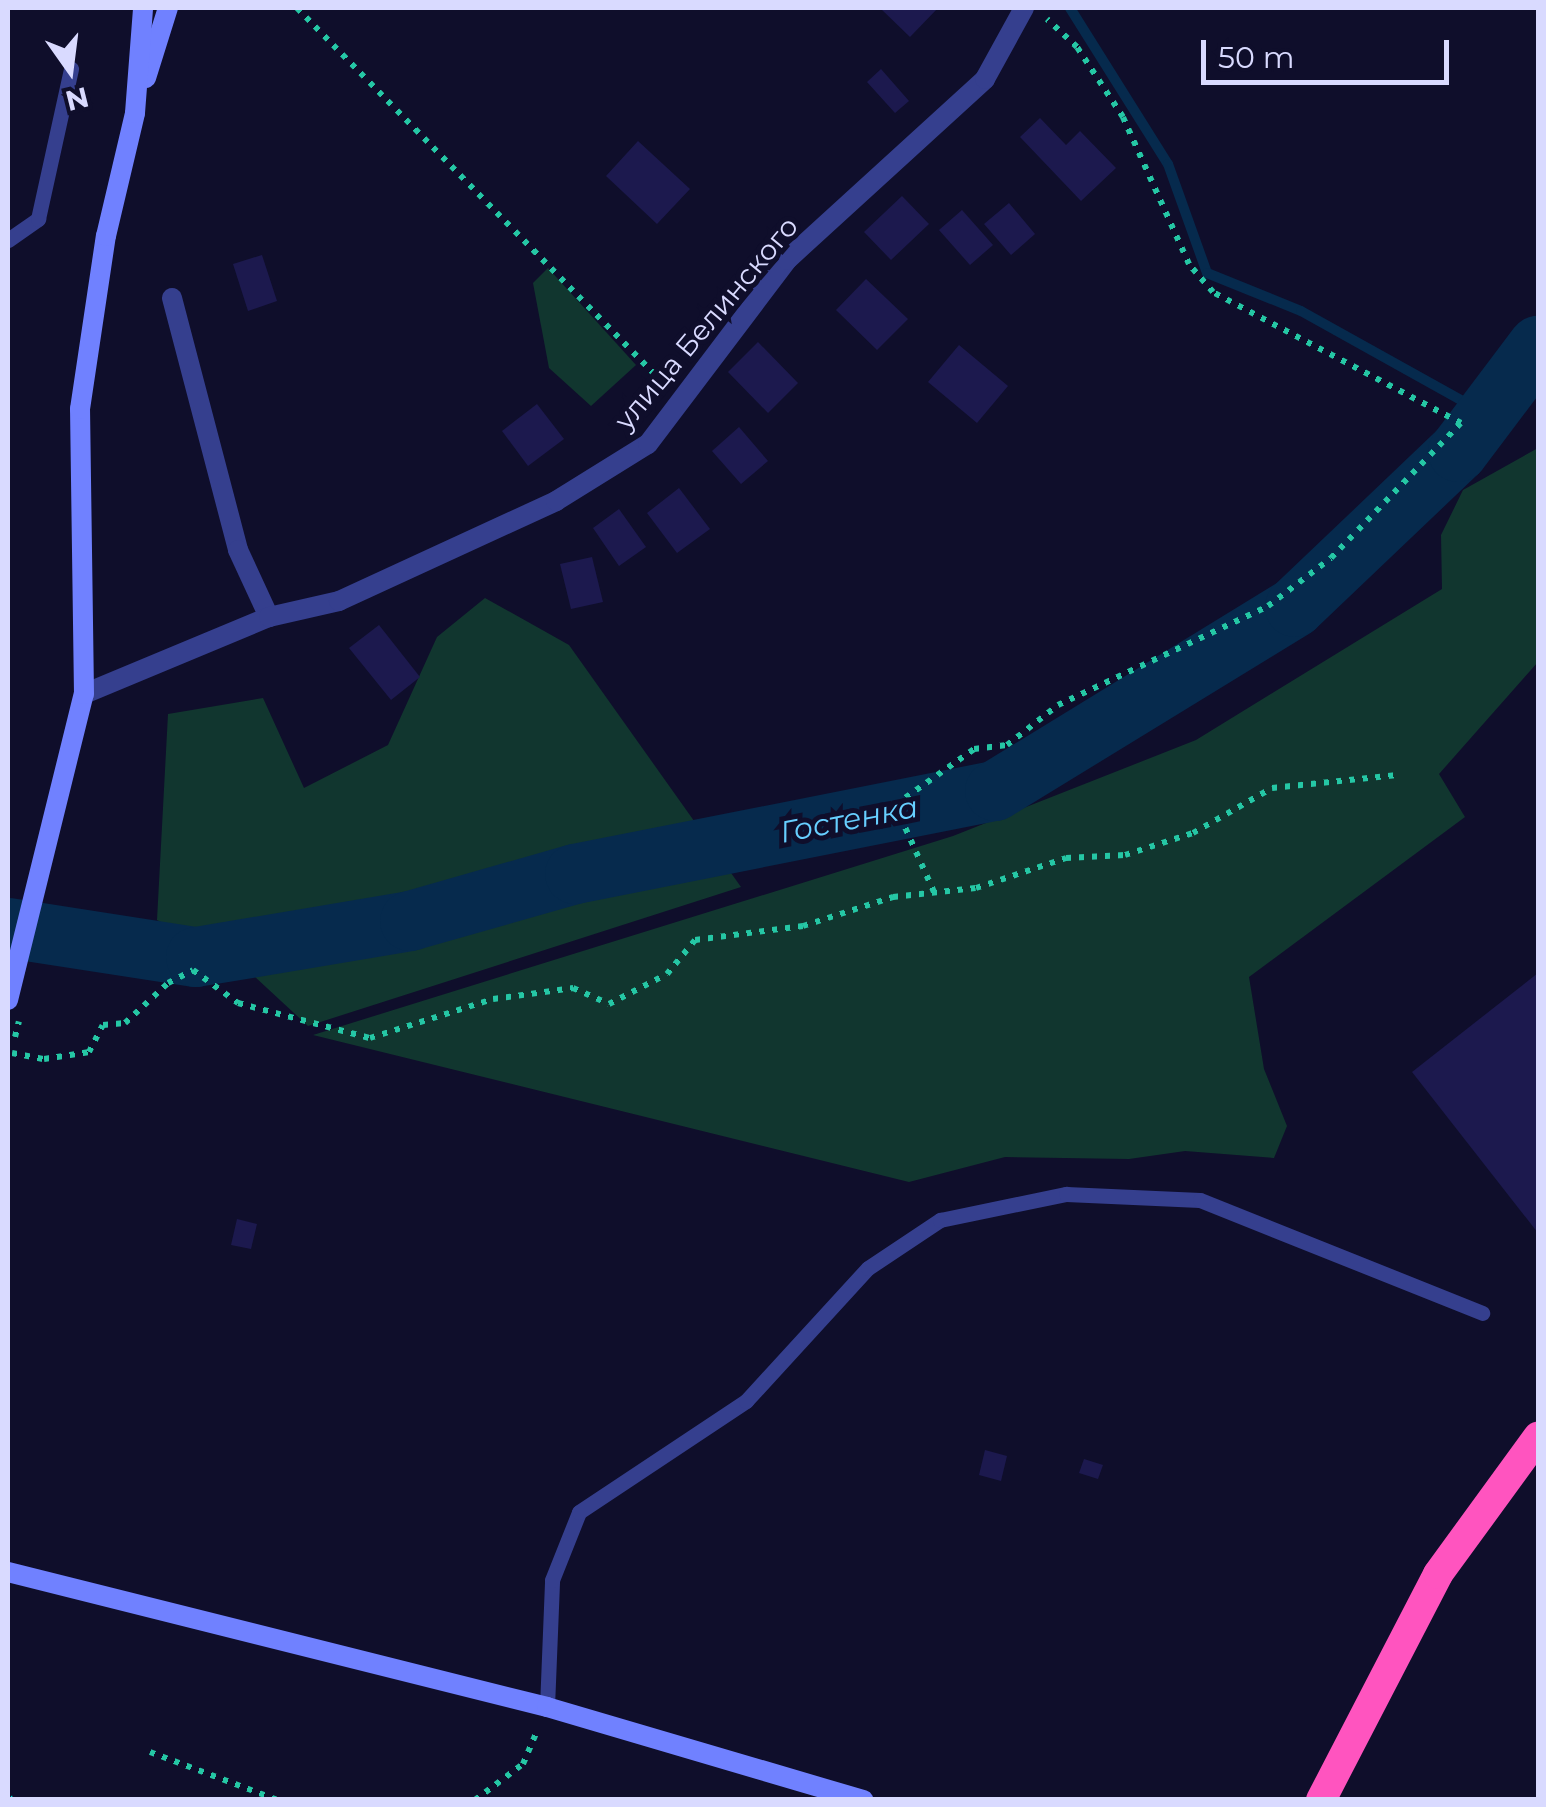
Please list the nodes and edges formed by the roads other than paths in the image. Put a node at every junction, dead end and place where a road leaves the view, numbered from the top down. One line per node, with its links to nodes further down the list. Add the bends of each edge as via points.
1 (143, 8): 5 (main road)
2 (168, 8): 5 (main road)
3 (1024, 8): 8 (street, улица Белинского, via 985,80 788,260 648,444 556,502 339,601)
4 (72, 69): 6 (lane, via 38,219)
5 (135, 113): 9 (main road, via 106,236 80,409)
6 (8, 240)
7 (172, 298): 8 (street, via 238,550)
8 (269, 617): 9 (street, улица Белинского)
9 (84, 694): 10 (main road)
10 (8, 1000)
11 (1482, 1313): 14 (lane, via 1200,1200 1066,1194 940,1220 868,1268 746,1401 578,1512 552,1580)
12 (1538, 1437): 16 (highway, via 1438,1574)
13 (8, 1572): 14 (main road)
14 (546, 1707): 15 (main road)
15 (864, 1800)
16 (1321, 1800)

